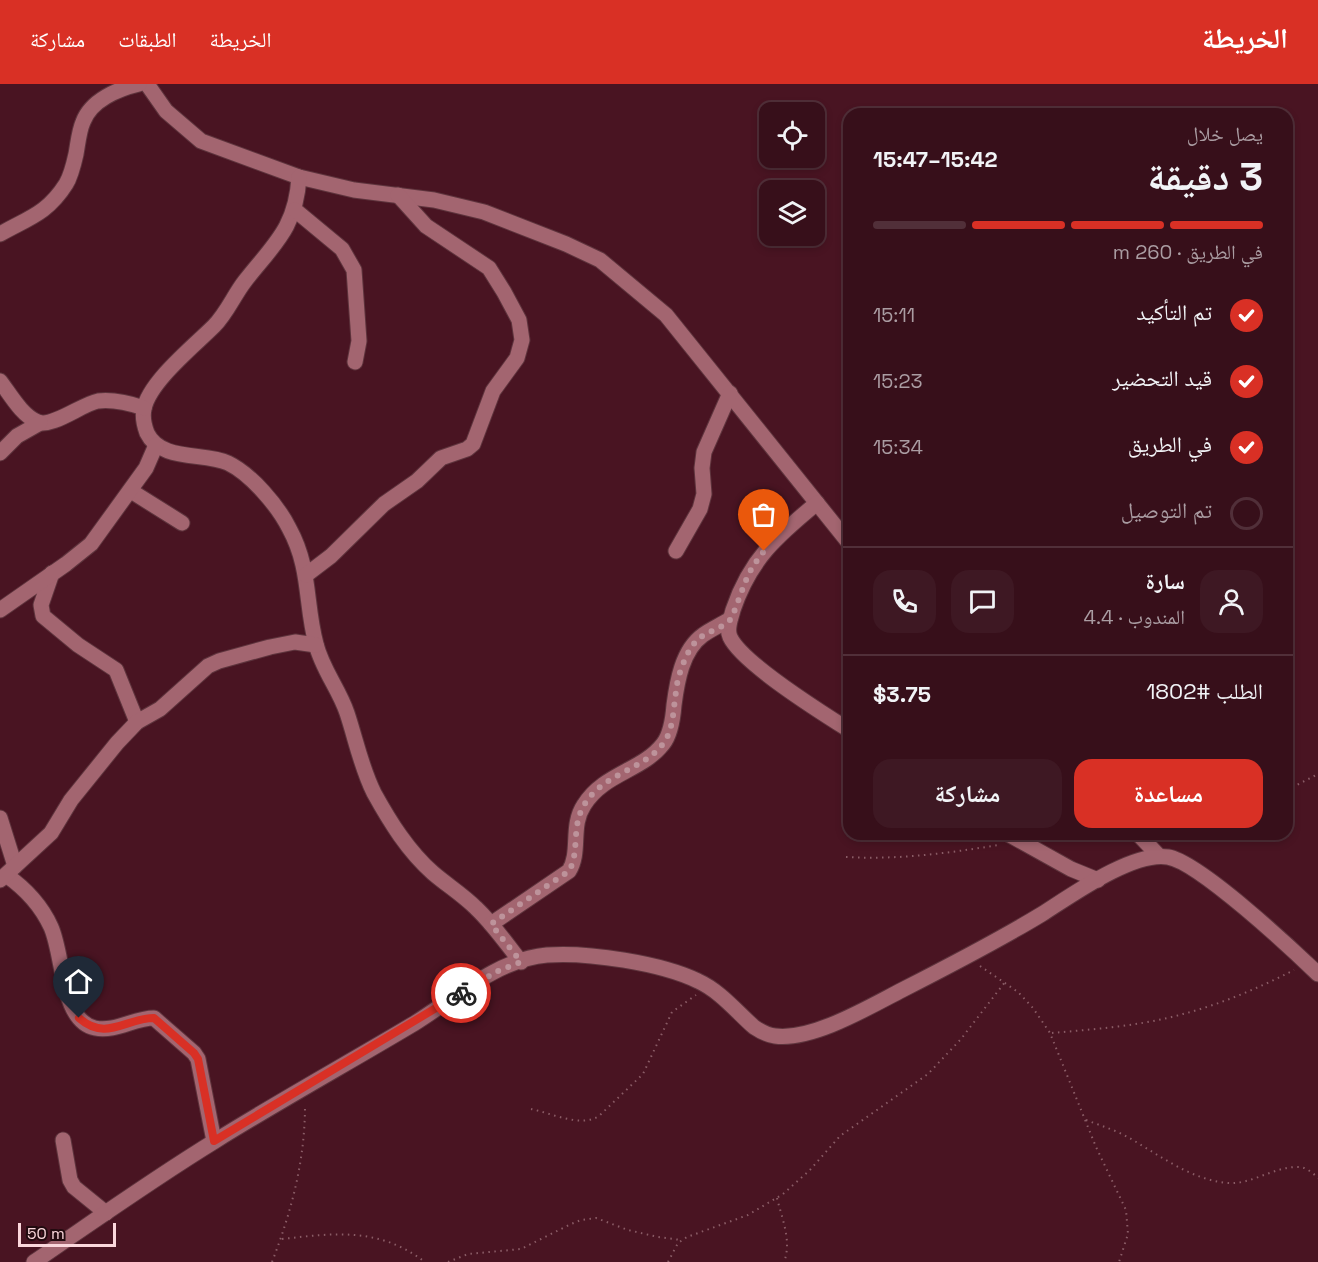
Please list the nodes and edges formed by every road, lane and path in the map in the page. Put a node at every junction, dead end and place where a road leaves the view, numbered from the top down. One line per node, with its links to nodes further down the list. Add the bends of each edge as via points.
1 (139, 84): 6 (street, via 101,99 83,120 68,182 40,213)
2 (147, 84): 3 (street, via 166,111 201,141)
3 (299, 177): 4 (street); 5 (street)
4 (398, 195): 9 (street, via 484,212 600,260 666,315); 20 (street, via 426,226 489,268 519,320 522,340 517,358 493,391 473,444 441,459 384,504)
5 (295, 210): 7 (street, via 342,249 354,270 359,341); 10 (street, via 283,234 217,323 171,367)
6 (0, 234)
7 (355, 362)
8 (0, 381): 11 (street, via 31,418)
9 (730, 393): 15 (street); 18 (street, via 704,452 700,509)
10 (144, 408): 11 (street, via 123,402 98,402 49,423); 12 (street, via 144,425)
11 (40, 423): 13 (street, via 17,436)
12 (156, 445): 14 (street); 20 (street, via 220,460 246,476 282,515)
13 (0, 453)
14 (131, 491): 16 (street); 19 (street, via 90,544)
15 (817, 503): 17 (street); 22 (street, via 764,551 748,575)
16 (182, 523)
17 (843, 536)
18 (676, 551)
19 (52, 573): 21 (street); 24 (street, via 41,605 43,616 116,670)
20 (306, 575): 23 (street)
21 (0, 610)
22 (730, 619): 25 (street, via 731,638 744,654 776,681); 36 (street, via 701,636 689,651 664,743 650,757 603,783 584,805 576,824 569,871)
23 (316, 645): 24 (street, via 289,643 219,660 160,710); 36 (street, via 346,711 373,791 392,826 432,872)
24 (136, 722): 34 (street, via 71,800 51,834)
25 (843, 726)
26 (1318, 774): 27 (path)
27 (1293, 787)
28 (0, 818): 34 (street)
29 (1018, 840): 31 (street)
30 (1144, 840): 32 (street)
31 (1023, 843): 33 (path, via 945,854); 35 (street)
32 (1159, 856): 35 (street, via 1138,860); 39 (street, via 1176,859 1194,869)
33 (846, 857)
34 (7, 873): 47 (street, via 36,901 49,924 59,948 70,1004 86,1025 107,1029 154,1018 194,1053)
35 (1098, 880): 37 (street)
36 (491, 924): 38 (street)
37 (968, 957): 40 (path); 41 (street, via 840,1021 786,1036 754,1027)
38 (521, 962): 41 (street, via 546,955 597,957 670,971); 43 (street, via 480,981)
39 (1312, 969): 42 (path, via 1185,1014)
40 (1005, 982): 42 (path, via 1033,1008); 49 (path, via 928,1074 848,1129)
41 (708, 987): 44 (path, via 672,1012 644,1073 599,1116 579,1120)
42 (1050, 1033): 45 (path)
43 (304, 1087): 47 (street); 51 (path, via 301,1163)
44 (531, 1109)
45 (1085, 1119): 48 (path, via 1121,1134 1168,1163 1223,1182 1298,1167); 53 (path, via 1126,1210 1128,1234)
46 (63, 1140): 50 (street, via 70,1180)
47 (214, 1141): 50 (street)
48 (1318, 1178)
49 (777, 1198): 52 (path, via 748,1215); 59 (path, via 787,1240)
50 (106, 1213): 54 (street)
51 (280, 1239): 55 (path); 56 (path, via 360,1234 416,1254)
52 (681, 1240): 57 (path, via 638,1232 596,1218 570,1224 521,1249 468,1254); 58 (path)
53 (1120, 1261)
54 (34, 1262)
55 (272, 1262)
56 (425, 1262)
57 (448, 1262)
58 (668, 1262)
59 (784, 1262)

